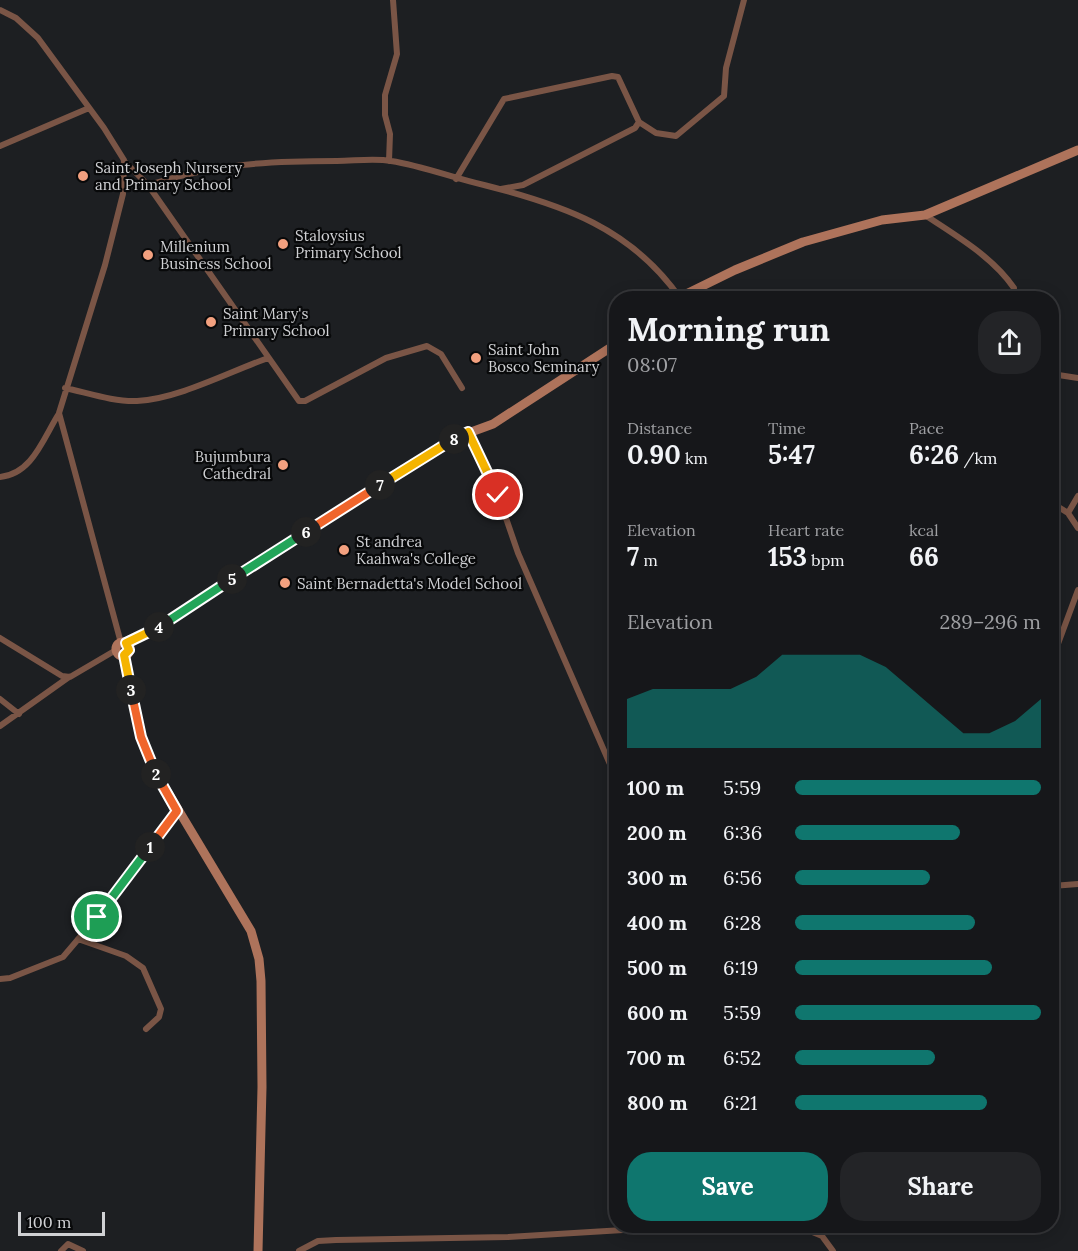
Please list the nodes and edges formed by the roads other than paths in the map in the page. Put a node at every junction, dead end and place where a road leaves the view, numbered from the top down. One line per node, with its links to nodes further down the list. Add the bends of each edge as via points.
1 (393, 0): 9 (street, via 397,54 385,95)
2 (744, 0): 5 (street, via 721,100 676,136 656,133)
3 (0, 10): 4 (street, via 16,18 38,38)
4 (88, 108): 6 (street); 8 (street)
5 (639, 122): 10 (street, via 620,80 612,76 546,92 510,96 500,102); 12 (street, via 635,128 534,179)
6 (0, 146)
7 (1078, 150): 13 (street)
8 (124, 160): 11 (street); 21 (street, via 123,194 90,315)
9 (389, 160): 10 (street); 11 (street, via 248,162)
10 (456, 178): 12 (street)
11 (148, 186): 18 (street)
12 (501, 190): 14 (street, via 598,223 662,273)
13 (925, 215): 15 (street, via 882,220 803,242); 16 (street, via 974,248)
14 (674, 291)
15 (693, 291)
16 (1014, 291)
17 (609, 349): 24 (street, via 493,424)
18 (268, 357): 21 (street, via 148,400 122,400); 22 (street, via 302,402 386,358 427,346 441,354)
19 (1059, 375): 20 (street)
20 (1078, 378)
21 (65, 388): 23 (street)
22 (462, 388)
23 (58, 413): 25 (street, via 29,462 18,473); 33 (street)
24 (468, 432): 33 (street); 38 (street)
25 (0, 477)
26 (1078, 496): 28 (street)
27 (1059, 507): 28 (street)
28 (1068, 513): 29 (street)
29 (1078, 528)
30 (1078, 590): 32 (street)
31 (0, 638): 34 (street, via 62,676)
32 (1059, 641)
33 (122, 648): 34 (street); 39 (street, via 141,737)
34 (70, 677): 36 (street)
35 (0, 699): 36 (street)
36 (19, 714): 37 (street)
37 (0, 726)
38 (609, 762)
39 (177, 811): 42 (street); 49 (street, via 250,931 259,959 262,1087)
40 (1078, 884): 41 (street)
41 (1059, 885)
42 (78, 939): 43 (street, via 52,964); 44 (street, via 126,956 143,968 160,1009 159,1017)
43 (0, 979)
44 (146, 1029)
45 (609, 1231): 50 (street, via 508,1237 336,1239 318,1241)
46 (815, 1233): 51 (street)
47 (61, 1251): 48 (street, via 68,1244)
48 (82, 1251)
49 (258, 1251)
50 (299, 1251)
51 (833, 1251)

